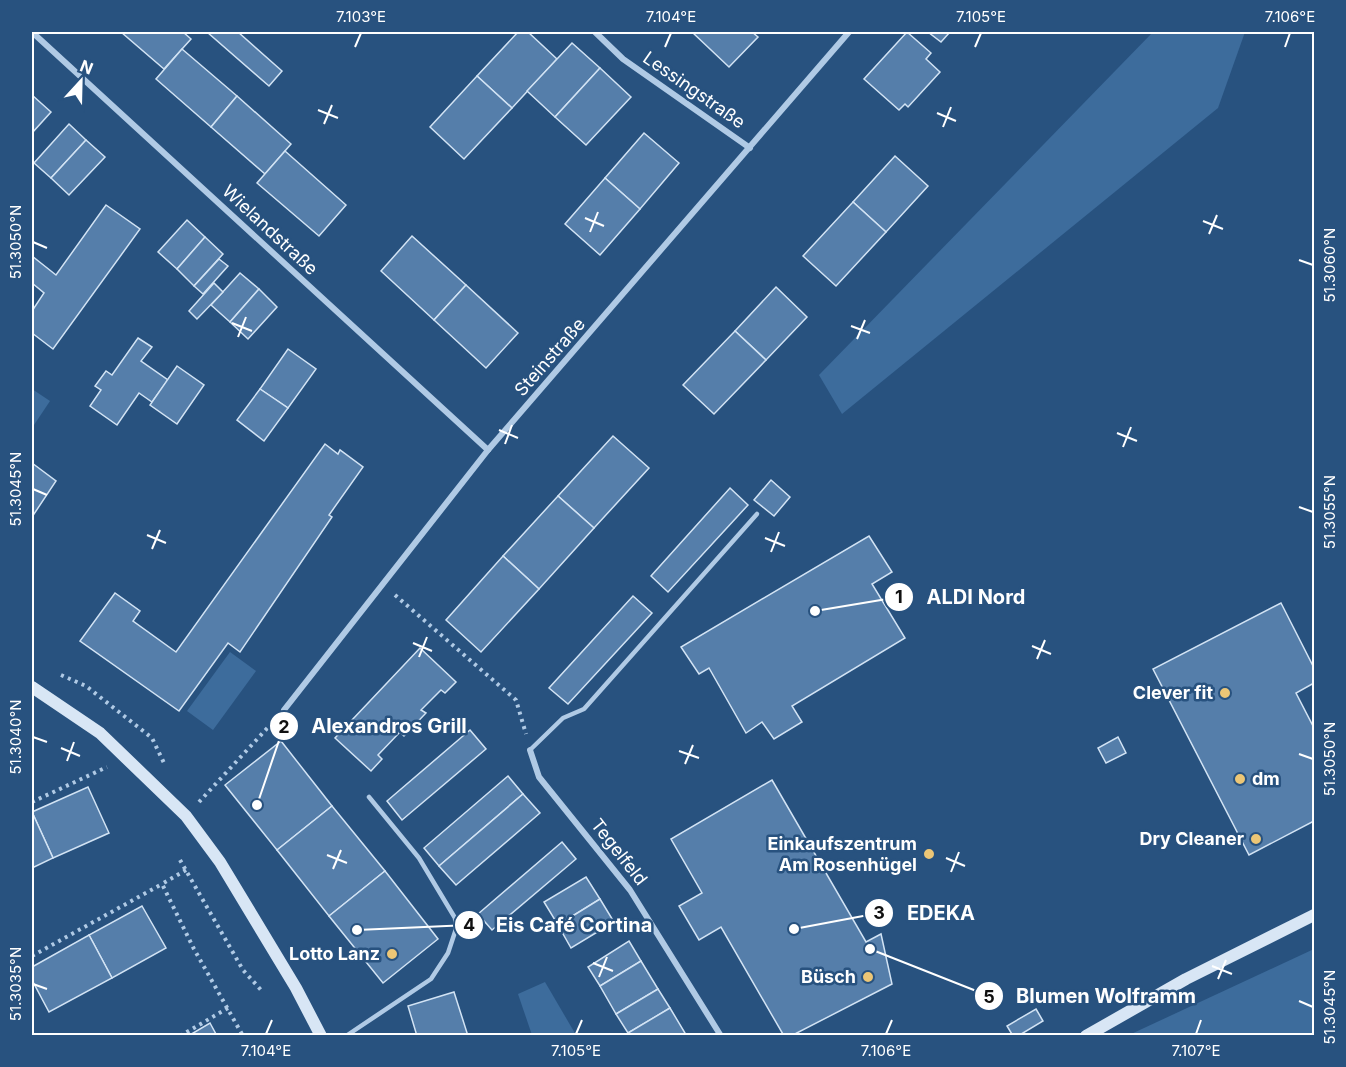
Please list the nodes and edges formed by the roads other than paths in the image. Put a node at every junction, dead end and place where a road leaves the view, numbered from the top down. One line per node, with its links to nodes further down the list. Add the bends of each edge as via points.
1 (32, 32): 5 (street, Wielandstraße)
2 (595, 32): 4 (street, Lessingstraße, via 623,59)
3 (849, 32): 4 (street, Steinstraße)
4 (750, 148): 5 (street, Steinstraße)
5 (488, 450): 8 (street, Steinstraße)
6 (757, 514): 9 (lane, via 584,709 563,718)
7 (32, 687): 12 (street, via 100,733 186,816 225,871)
8 (284, 710)
9 (530, 750): 14 (street, Tegelfeld, via 539,777 630,890)
10 (369, 797): 13 (lane, via 419,858 454,918 456,929 448,953 431,979)
11 (1314, 915): 15 (street, via 1165,990)
12 (321, 1035)
13 (346, 1035)
14 (721, 1035)
15 (1086, 1035)

